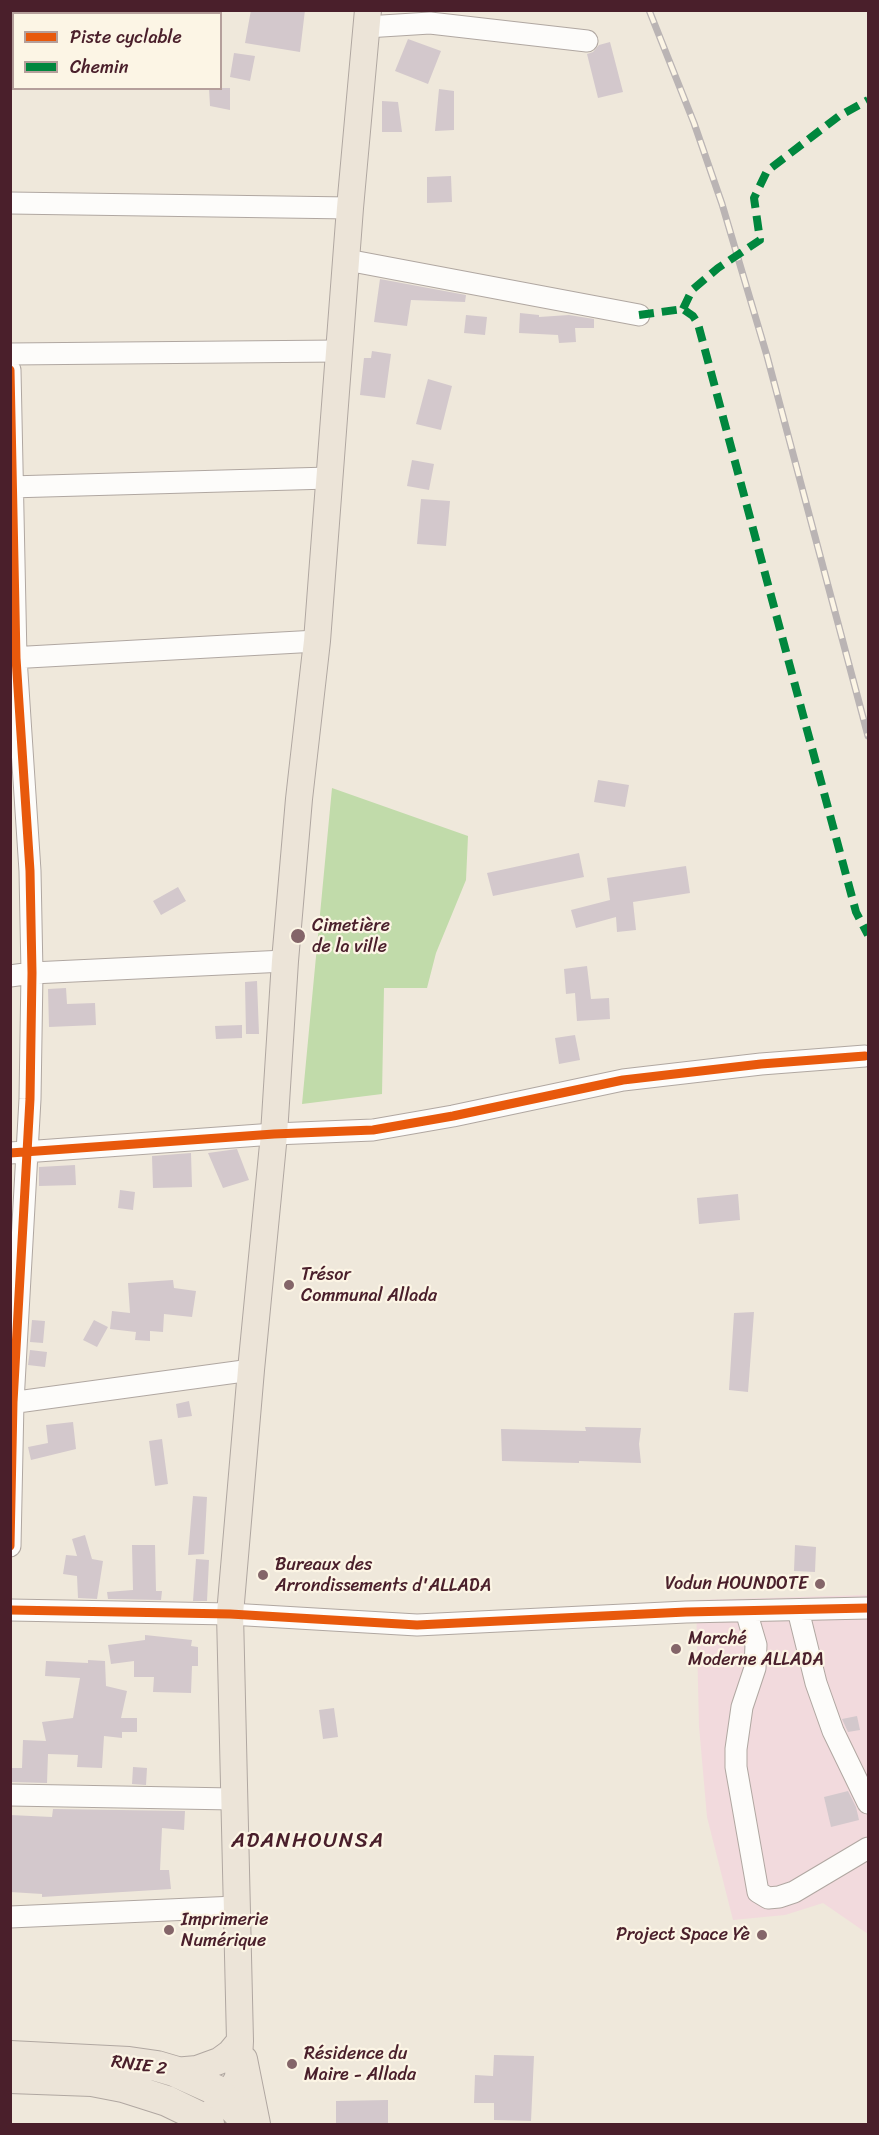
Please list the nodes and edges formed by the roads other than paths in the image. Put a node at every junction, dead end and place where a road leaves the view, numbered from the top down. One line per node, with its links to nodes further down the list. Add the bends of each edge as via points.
1 (367, 19): 2 (street); 4 (main road)
2 (587, 41)
3 (10, 204): 4 (street)
4 (350, 208): 5 (main road)
5 (347, 260): 6 (street); 7 (main road)
6 (639, 315)
7 (339, 351): 8 (street); 10 (main road)
8 (10, 354)
9 (10, 370): 11 (street)
10 (329, 478): 11 (street); 12 (main road)
11 (12, 487): 13 (street)
12 (317, 641): 13 (street); 14 (main road)
13 (13, 658): 15 (street, via 30,871)
14 (285, 961): 15 (street); 18 (main road)
15 (32, 973): 16 (street); 19 (street)
16 (10, 976)
17 (865, 1056): 18 (street, via 623,1080 373,1130)
18 (274, 1134): 19 (street); 20 (main road)
19 (19, 1152): 21 (street)
20 (251, 1370): 21 (street); 27 (main road)
21 (12, 1403): 22 (street)
22 (10, 1546)
23 (868, 1608): 25 (street)
24 (10, 1610): 27 (street)
25 (798, 1610): 26 (street); 30 (street, via 833,1731)
26 (746, 1611): 27 (street, via 417,1625); 31 (street, via 756,1645 755,1668 742,1707 736,1767 758,1892 768,1898 794,1892)
27 (230, 1614): 29 (main road)
28 (10, 1795): 29 (street)
29 (233, 1799): 32 (main road)
30 (868, 1803)
31 (868, 1848)
32 (236, 1907): 33 (street); 34 (main road)
33 (10, 1917)
34 (240, 2041): 36 (main road, via 219,2061 197,2069); 38 (main road, via 238,2078); 41 (main road)
35 (10, 2056): 36 (highway, RNIE 2 / RNIE 2, via 129,2062)
36 (174, 2071): 38 (highway, RNIE 2 / RNIE 2, via 218,2091)
37 (10, 2078): 39 (highway, RNIE 2 / RNIE 2, via 92,2081 123,2087 167,2101)
38 (226, 2099): 39 (main road); 40 (highway, RNIE 2 / RNIE 2)
39 (206, 2122)
40 (248, 2124)
41 (257, 2124)

